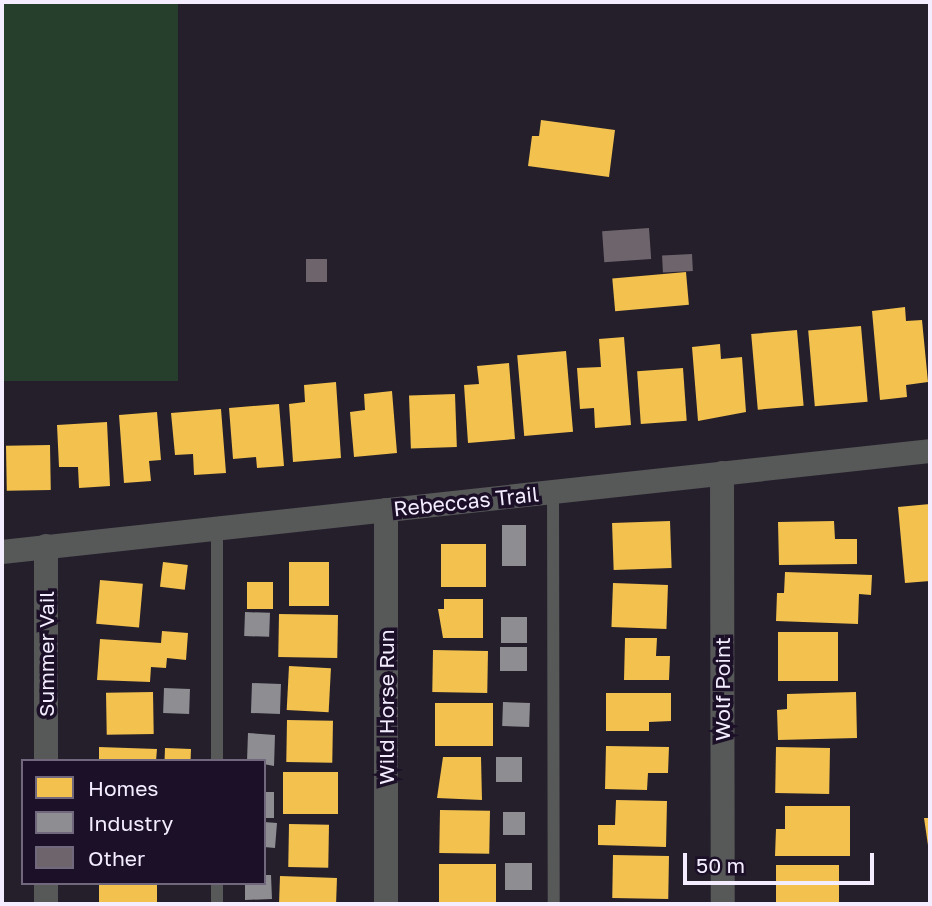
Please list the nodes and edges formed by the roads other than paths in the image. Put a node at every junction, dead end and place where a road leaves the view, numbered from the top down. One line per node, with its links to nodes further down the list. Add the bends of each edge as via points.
1 (930, 450): 2 (street, Rebeccas Trail)
2 (722, 473): 3 (street, Rebeccas Trail); 16 (street, Wolf Point)
3 (553, 492): 4 (street, Rebeccas Trail); 15 (lane)
4 (386, 510): 5 (street, Rebeccas Trail); 14 (street, Wild Horse Run)
5 (217, 528): 6 (street, Rebeccas Trail); 9 (lane)
6 (47, 546): 7 (street, Rebeccas Trail); 8 (street, Summer Vail)
7 (2, 552)
8 (46, 759)
9 (217, 759)
10 (46, 885): 12 (street)
11 (217, 885): 13 (lane)
12 (46, 904)
13 (217, 904)
14 (386, 904)
15 (554, 904)
16 (723, 904)

